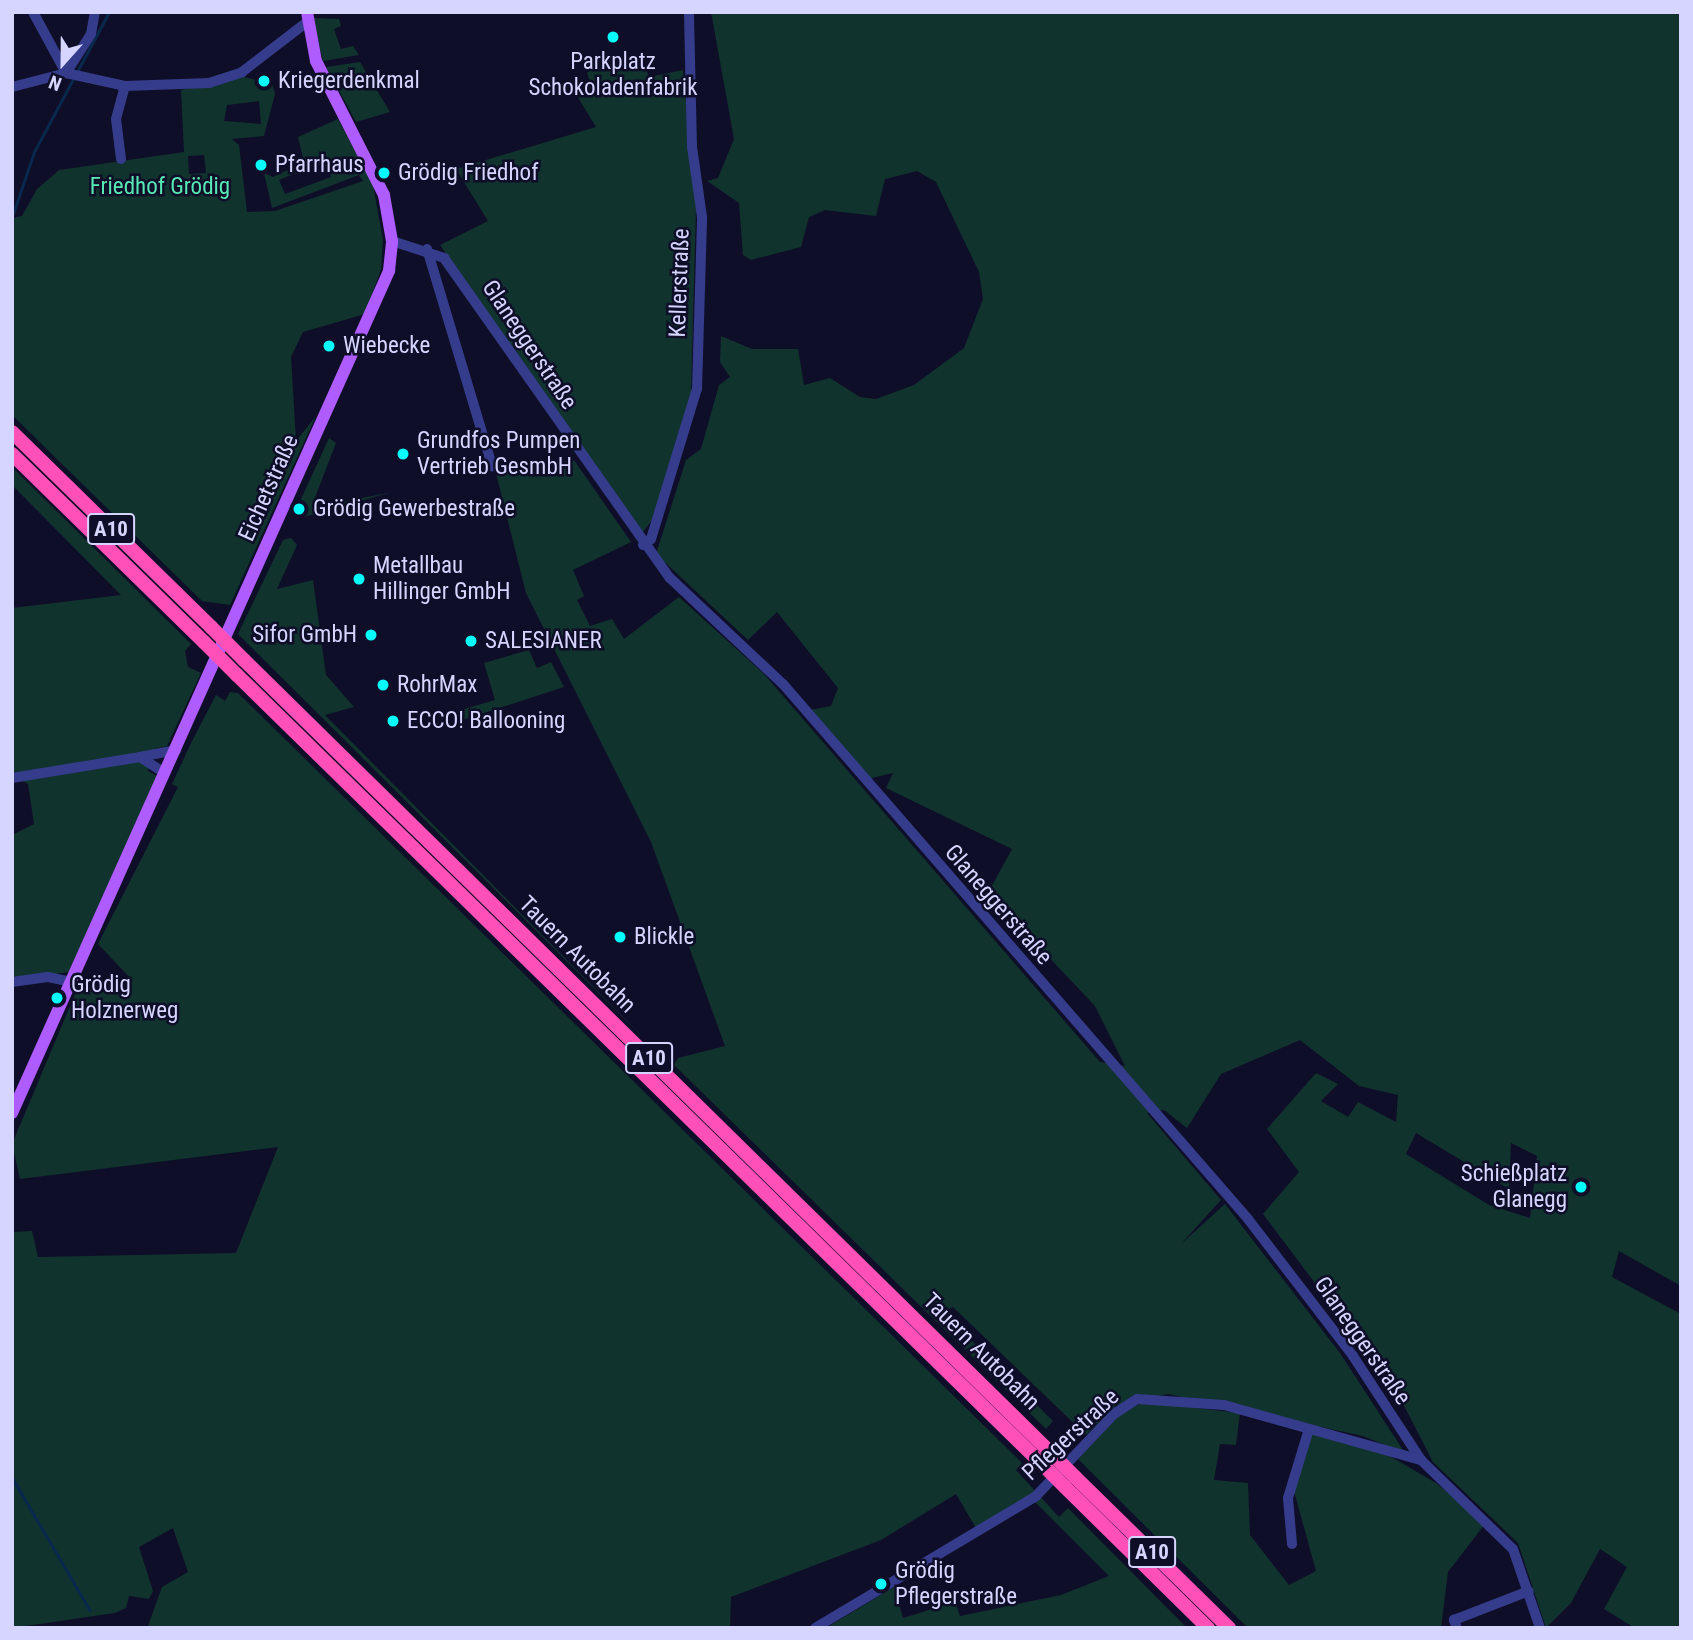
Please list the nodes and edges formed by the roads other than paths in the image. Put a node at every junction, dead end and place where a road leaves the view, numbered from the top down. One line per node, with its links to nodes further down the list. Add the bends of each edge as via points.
1 (33, 12): 5 (street)
2 (95, 12): 5 (street, via 91,34)
3 (689, 12): 14 (street, Kellerstraße, via 692,147 702,217 697,389 651,539)
4 (307, 17): 6 (street, via 226,78); 9 (main road, via 316,61 378,178)
5 (72, 73): 6 (street); 7 (street)
6 (125, 86): 8 (street, via 116,119)
7 (12, 87)
8 (121, 159)
9 (392, 241): 10 (street, Glaneggerstraße); 15 (main road, Eichetstraße, via 380,296)
10 (428, 249): 13 (street); 14 (street, Glaneggerstraße, via 452,267)
11 (12, 432): 24 (highway, Tauern Autobahn / A10, bridge)
12 (12, 454): 24 (highway, Tauern Autobahn / A10, bridge)
13 (492, 466)
14 (643, 545): 23 (street, Glaneggerstraße, via 783,684 1248,1219 1353,1356)
15 (176, 750): 16 (street); 17 (main road, Eichetstraße)
16 (140, 757): 17 (street); 18 (street)
17 (165, 773): 20 (main road, Eichetstraße)
18 (12, 778)
19 (12, 982): 20 (street, via 48,976)
20 (72, 982): 21 (main road, Eichetstraße)
21 (12, 1113)
22 (1309, 1429): 23 (street, Pflegerstraße); 26 (street, via 1288,1499); 28 (street, Pflegerstraße, via 1194,1400 1137,1399 1114,1413 1036,1496)
23 (1421, 1460): 27 (street, Glaneggerstraße, via 1506,1539)
24 (1049, 1462): 25 (highway, Tauern Autobahn / A10, bridge)
25 (1070, 1482): 29 (highway, Tauern Autobahn / A10); 30 (highway, Tauern Autobahn / A10)
26 (1292, 1544)
27 (1529, 1591): 31 (street, via 1454,1620); 32 (street, Glaneggerstraße)
28 (815, 1628)
29 (1208, 1628)
30 (1229, 1628)
31 (1457, 1628)
32 (1540, 1628)

